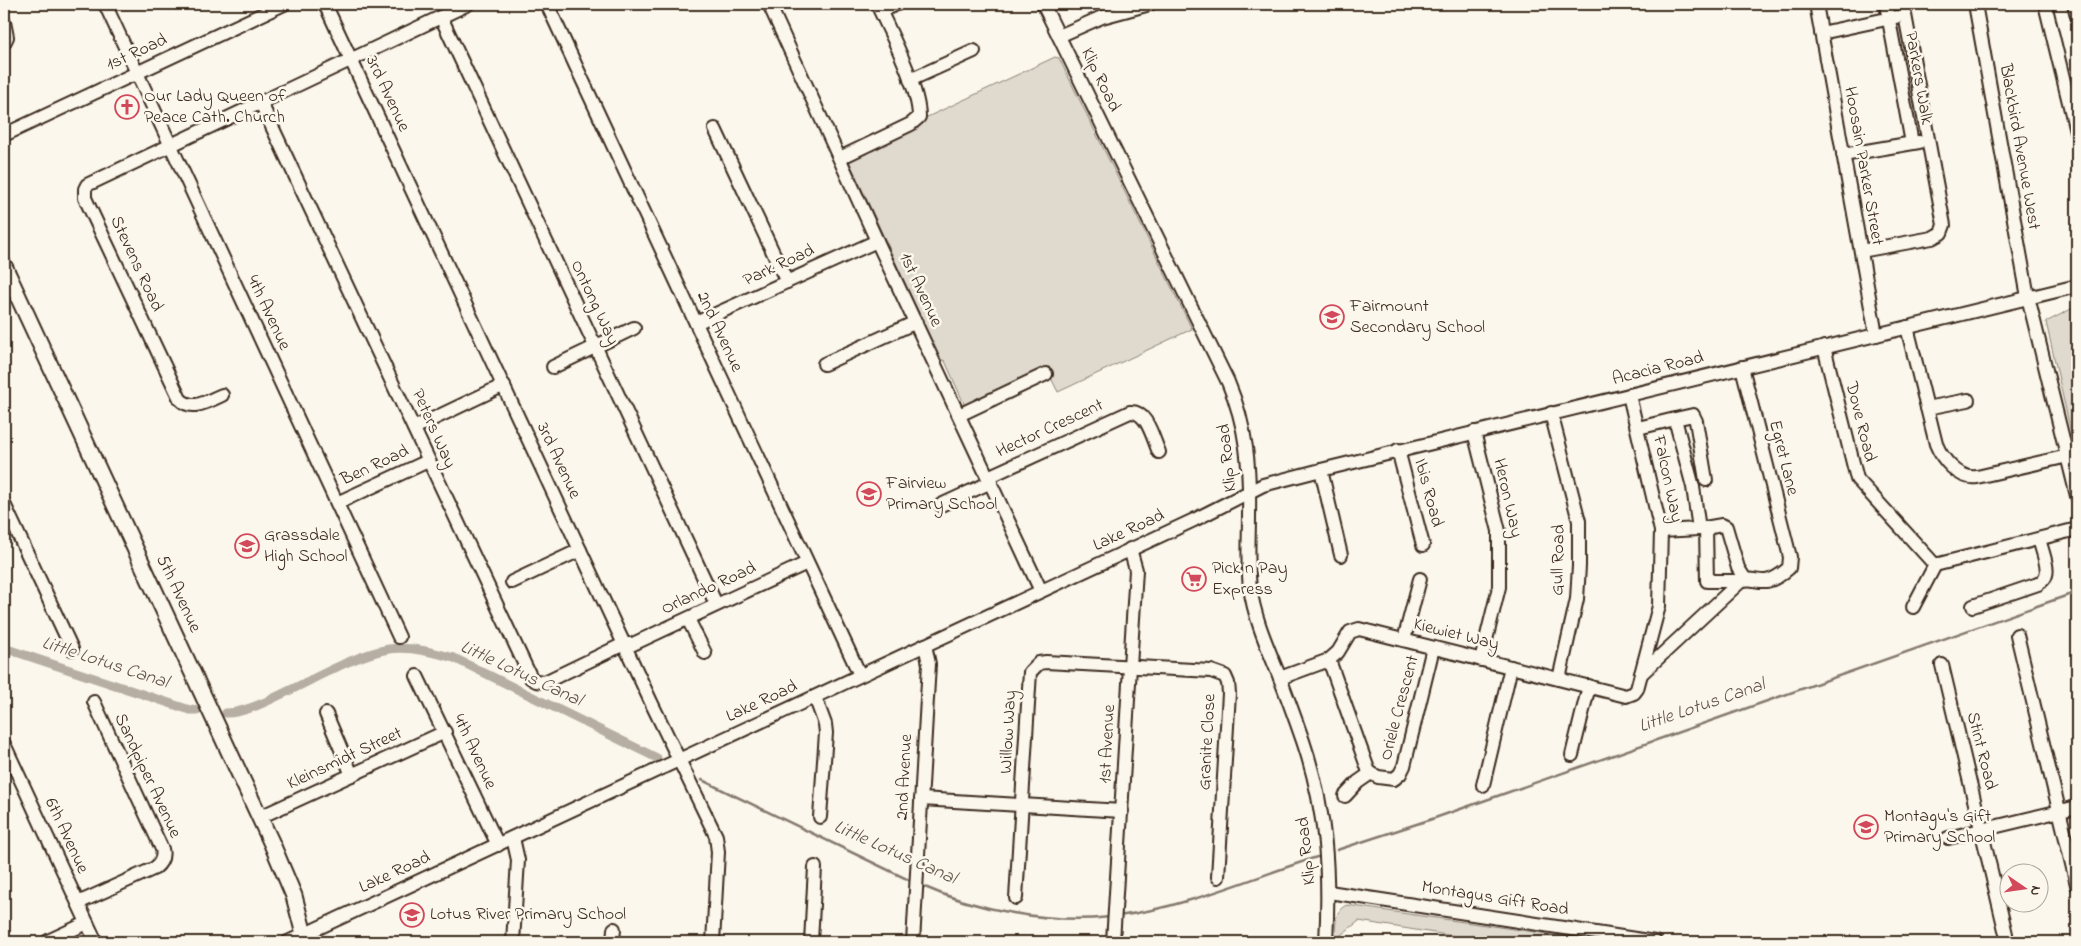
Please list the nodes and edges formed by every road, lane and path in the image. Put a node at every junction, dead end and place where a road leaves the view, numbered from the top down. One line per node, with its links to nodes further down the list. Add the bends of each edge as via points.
1 (105, 4): 27 (street, 4th Avenue)
2 (284, 4): 27 (street, 1st Road)
3 (326, 4): 26 (street, 3rd Avenue)
4 (468, 4): 19 (street, Stevens Road)
5 (547, 4): 45 (street, 2nd Avenue)
6 (768, 4): 37 (street, 1st Avenue)
7 (897, 4): 16 (street)
8 (1043, 4): 23 (street, Klip Road)
9 (1150, 4): 15 (street)
10 (1816, 4): 22 (street, Hoosain Parker Street)
11 (1886, 4): 20 (street, Parkers Walk)
12 (1975, 4): 43 (street, Blackbird Avenue West)
13 (2045, 4): 32 (street)
14 (2074, 4): 18 (street)
15 (1136, 5): 23 (street)
16 (879, 7): 28 (street)
17 (1904, 10): 20 (street, Parkers Walk); 33 (street, Parkers Walk)
18 (2077, 16)
19 (441, 17): 26 (street, Stevens Road); 49 (street, Ontong Way)
20 (1889, 18): 22 (street, Parkers Walk); 34 (street, Parkers Walk)
21 (4, 22): 24 (street, via 7,37)
22 (1821, 33): 36 (street, Hoosain Parker Street)
23 (1060, 36): 73 (street, Klip Road, via 1236,400 1246,435)
24 (4, 43)
25 (974, 51): 28 (street)
26 (351, 58): 29 (street, Stevens Road); 55 (street, 3rd Avenue)
27 (137, 72): 31 (street, 1st Road); 35 (street, 4th Avenue)
28 (910, 80): 37 (street, via 919,110 916,122)
29 (260, 101): 35 (street, Stevens Road); 63 (street, Peters Way)
30 (715, 129): 41 (street)
31 (4, 135)
32 (2077, 135)
33 (1928, 140): 34 (street, Parkers Walk); 39 (street, Parkers Walk, via 1943,218 1942,230 1932,238)
34 (1912, 143): 36 (street, Parkers Walk)
35 (170, 144): 56 (street, Stevens Road, via 91,181 85,189 85,198 180,400 193,406); 75 (street, 4th Avenue)
36 (1844, 155): 39 (street, Hoosain Parker Street)
37 (840, 158): 38 (street, 1st Avenue)
38 (877, 241): 41 (street, Park Road); 44 (street, 1st Avenue)
39 (1861, 251): 48 (street, Hoosain Parker Street)
40 (4, 266): 133 (main road, 5th Avenue)
41 (787, 282): 45 (street, Park Road)
42 (2077, 286): 43 (street, Acacia Road)
43 (2028, 297): 46 (street, Acacia Road); 68 (street, Blackbird Avenue West)
44 (916, 322): 51 (street); 61 (street, 1st Avenue)
45 (696, 323): 86 (street, 2nd Avenue)
46 (1907, 327): 48 (street, Acacia Road); 59 (street)
47 (634, 328): 49 (street)
48 (1876, 335): 50 (street, Acacia Road)
49 (595, 346): 52 (street); 92 (street, Ontong Way)
50 (1824, 347): 53 (street, Acacia Road); 87 (street, Dove Road, via 1856,479)
51 (824, 364)
52 (553, 367)
53 (1742, 367): 57 (street, Acacia Road); 89 (street, Egret Lane, via 1790,557 1789,568 1773,579)
54 (1046, 374): 61 (street)
55 (504, 385): 63 (street, Ben Road); 84 (street, 3rd Avenue)
56 (222, 395)
57 (1629, 395): 60 (street, Acacia Road); 64 (street, Falcon Way)
58 (1968, 400): 59 (street)
59 (1927, 408): 68 (street, via 1939,450 1965,477)
60 (1551, 413): 65 (street, Acacia Road); 113 (street, Gull Road, via 1579,533 1577,599)
61 (959, 414): 71 (street, 1st Avenue)
62 (1675, 419): 64 (street); 72 (street, via 1693,415 1696,420); 78 (street)
63 (414, 428): 69 (street, Peters Way)
64 (1638, 428): 80 (street, Falcon Way)
65 (1474, 432): 66 (street, Acacia Road); 105 (street, Heron Way, via 1501,545 1500,587)
66 (1398, 450): 70 (street, Acacia Road); 82 (street, Ibis Road)
67 (1159, 452): 71 (street, Hector Crescent, via 1143,416 1133,411)
68 (2068, 456): 74 (street, Blackbird Avenue West)
69 (428, 461): 75 (street, Ben Road); 99 (street, Peters Way, via 531,678 545,682)
70 (1321, 470): 73 (street, Acacia Road, via 1263,485); 85 (street)
71 (989, 480): 77 (street, Hector Crescent); 91 (street, 1st Avenue)
72 (1706, 480)
73 (1249, 492): 83 (street, Lake Road); 112 (street, Klip Road, via 1250,588 1260,629)
74 (2077, 496)
75 (337, 503): 97 (street, 4th Avenue)
76 (4, 504): 102 (street)
77 (941, 505)
78 (1702, 529): 80 (street); 89 (street, via 1722,525 1728,528); 89 (street, via 1707,581)
79 (2077, 529): 81 (street)
80 (1661, 531): 109 (street, Falcon Way, via 1659,606)
81 (2039, 539): 87 (street); 93 (street, via 2046,568 2044,580)
82 (1423, 545)
83 (1130, 549): 91 (street, Lake Road); 107 (street, 1st Avenue, via 1136,570)
84 (580, 550): 90 (street); 99 (street, 3rd Avenue)
85 (1341, 555)
86 (807, 563): 92 (street, Orlando Road); 110 (street, 2nd Avenue)
87 (1935, 565): 94 (street)
88 (1420, 579): 98 (street)
89 (1743, 580): 109 (street)
90 (512, 582)
91 (1042, 591): 100 (street, Lake Road)
92 (716, 604): 95 (street, Orlando Road)
93 (1973, 606)
94 (1913, 607)
95 (688, 619): 99 (street, Orlando Road, via 634,644); 103 (street)
96 (2017, 635): 131 (street)
97 (400, 637)
98 (1404, 640): 101 (street, Kiewiet Way); 104 (street, Kiewiet Way, via 1355,629)
99 (624, 644): 122 (street, 3rd Avenue)
100 (925, 645): 110 (street, Lake Road); 127 (street, 2nd Avenue, via 929,664)
101 (1433, 648): 105 (street, Kiewiet Way); 123 (street, Oriele Crescent, via 1400,774 1394,779)
102 (72, 649)
103 (705, 653)
104 (1329, 660): 112 (street); 123 (street, Oriele Crescent)
105 (1481, 660): 108 (street, Kiewiet Way)
106 (1942, 665): 134 (street, Stint Road)
107 (1130, 667): 128 (street, Willow Way, via 1046,662 1034,666 1029,682); 130 (street, 1st Avenue); 139 (street, Granite Close, via 1211,671 1225,676 1228,683)
108 (1511, 667): 113 (street, Kiewiet Way); 125 (street)
109 (1641, 674): 115 (street, Falcon Way)
110 (860, 675): 116 (street, Lake Road)
111 (418, 676): 119 (street, 4th Avenue)
112 (1280, 678): 141 (street, Klip Road, via 1309,760 1326,843)
113 (1559, 679): 114 (street, Kiewiet Way)
114 (1588, 686): 115 (street, Kiewiet Way, via 1626,696); 121 (street)
115 (1637, 689)
116 (815, 697): 122 (street, Lake Road); 132 (street, via 826,733)
117 (94, 702): 143 (street, Sandpiper Avenue, via 163,855 155,868)
118 (326, 714): 124 (street)
119 (446, 732): 124 (street, Kleinsmidt Street); 137 (street, 4th Avenue)
120 (4, 744): 143 (street, 6th Avenue)
121 (1572, 756)
122 (679, 760): 135 (street, Lake Road); 153 (street, 3rd Avenue, via 718,843)
123 (1370, 773): 126 (street)
124 (352, 774): 133 (street, Kleinsmidt Street)
125 (1483, 785)
126 (1344, 796)
127 (921, 799): 128 (street); 155 (street, 2nd Avenue)
128 (1022, 805): 130 (street); 142 (street, Willow Way)
129 (2077, 807): 131 (street)
130 (1122, 811): 156 (street, 1st Avenue)
131 (2060, 811): 134 (street); 140 (street)
132 (820, 817)
133 (260, 818): 147 (main road, 5th Avenue, via 288,880)
134 (1982, 831): 136 (street); 146 (street, Stint Road)
135 (513, 838): 137 (street, Lake Road); 151 (street, via 518,860)
136 (1948, 838)
137 (498, 844): 147 (street, Lake Road)
138 (815, 867): 154 (street)
139 (1218, 877)
140 (2077, 885)
141 (1329, 892): 157 (street, Klip Road); 158 (street, Montagus Gift Road)
142 (1016, 898)
143 (78, 903): 144 (street, 6th Avenue)
144 (87, 923): 148 (street); 149 (street, 6th Avenue)
145 (614, 929): 152 (street)
146 (2006, 934)
147 (306, 938): 150 (street, Lake Road)
148 (48, 941)
149 (96, 942)
150 (288, 942)
151 (513, 942)
152 (613, 942)
153 (713, 942)
154 (811, 942)
155 (914, 942)
156 (1113, 942)
157 (1326, 942)
158 (1655, 942)

